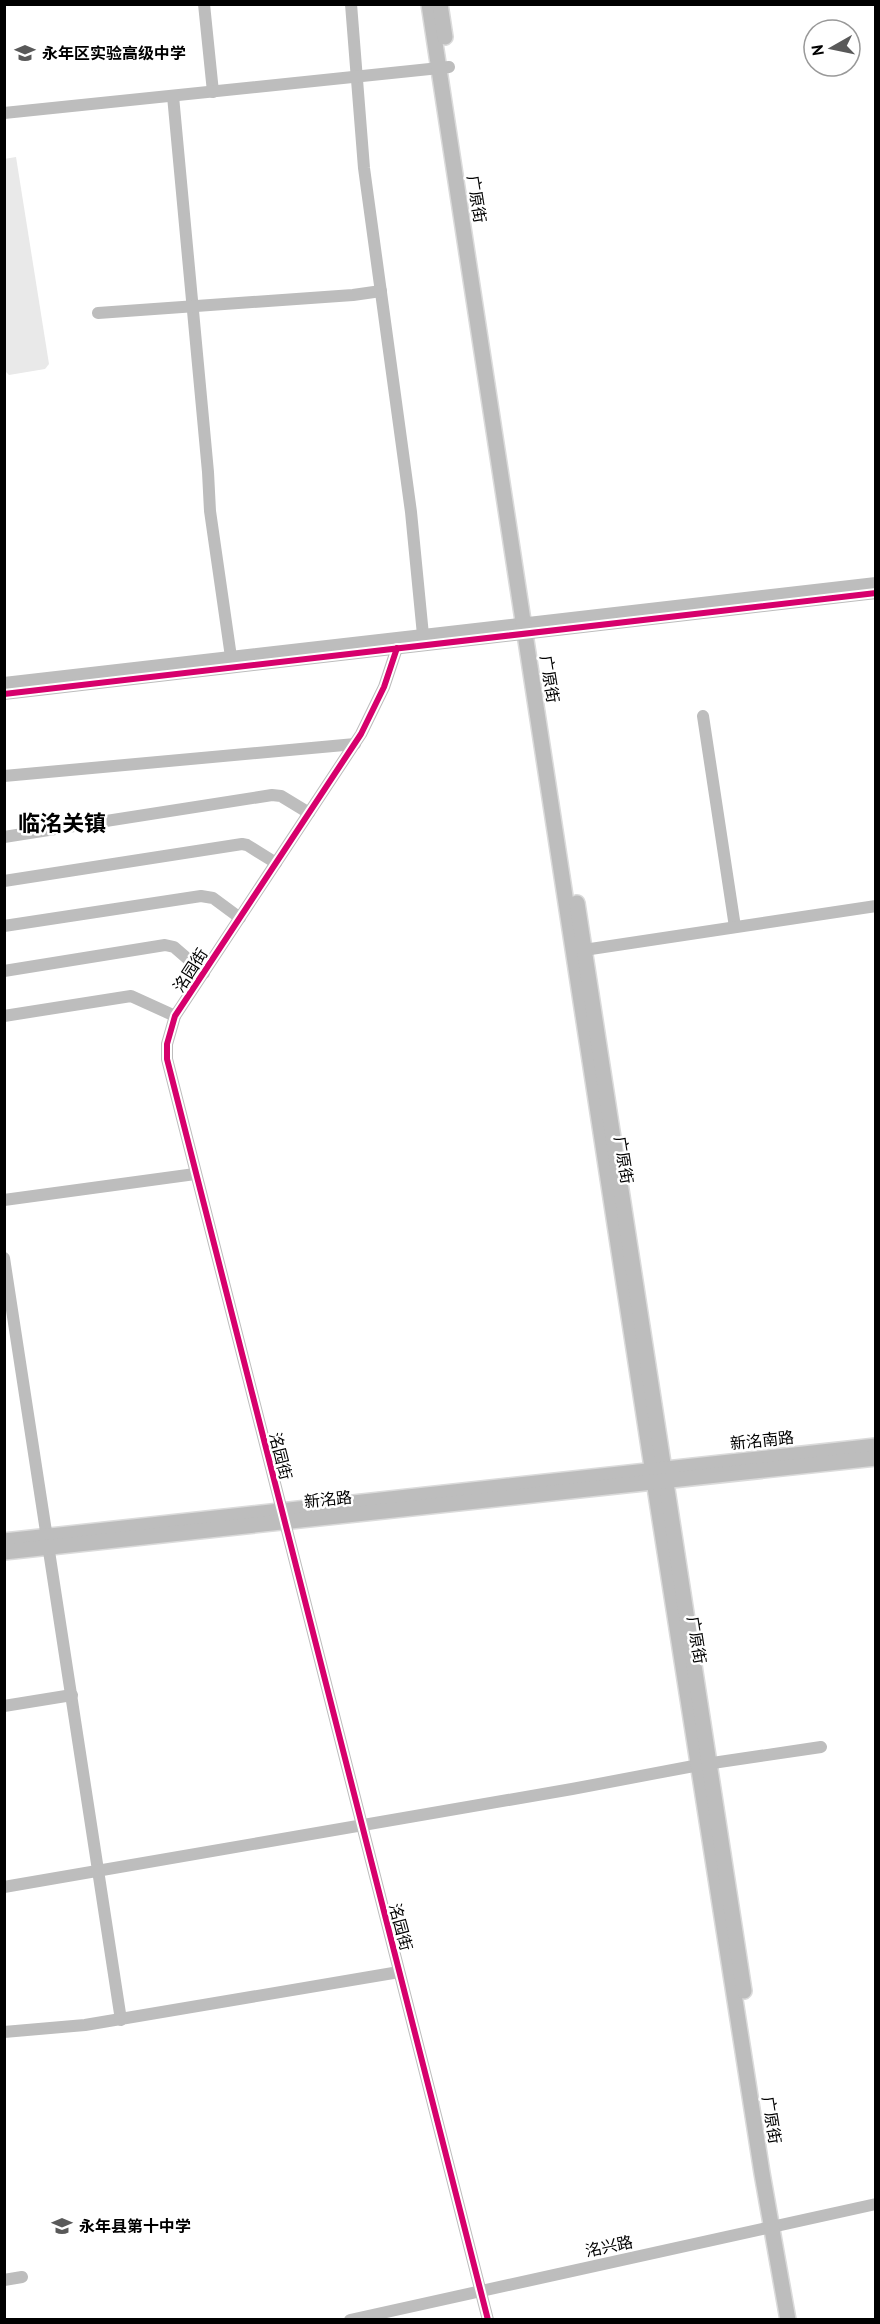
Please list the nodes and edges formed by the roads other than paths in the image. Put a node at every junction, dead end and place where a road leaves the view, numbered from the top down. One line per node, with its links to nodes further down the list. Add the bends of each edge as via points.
1 (204, 4): 7 (street)
2 (351, 4): 6 (street)
3 (429, 4): 5 (main road, 广原街)
4 (440, 4): 5 (main road, 广原街)
5 (444, 67): 6 (street); 15 (main road, 广原街)
6 (355, 77): 7 (street); 10 (street)
7 (213, 92): 8 (street)
8 (173, 96): 9 (street); 11 (street)
9 (4, 113)
10 (381, 291): 11 (street); 16 (street)
11 (192, 306): 12 (street); 18 (street, via 210,511)
12 (98, 313)
13 (876, 583): 15 (street)
14 (876, 593): 15 (street)
15 (528, 628): 16 (street); 17 (street); 32 (main road, 广原街); 42 (main road, 广原街)
16 (423, 635): 18 (street)
17 (397, 648): 20 (street); 22 (street, 洺园街, via 384,687)
18 (231, 657): 19 (street)
19 (4, 684)
20 (4, 694)
21 (703, 716): 31 (street)
22 (355, 744): 23 (street); 24 (street, 洺园街)
23 (4, 776)
24 (309, 813): 25 (street, via 281,796 272,795); 26 (street, 洺园街)
25 (4, 837)
26 (276, 863): 27 (street, via 242,844); 29 (street, 洺园街)
27 (4, 881)
28 (876, 906): 31 (street)
29 (240, 918): 30 (street, via 213,898 201,896); 34 (street, 洺园街)
30 (4, 926)
31 (735, 927): 32 (street)
32 (584, 950): 42 (main road, 广原街)
33 (4, 971): 34 (street, via 165,945 174,947)
34 (204, 973): 36 (street, 洺园街)
35 (4, 1016): 36 (street, via 131,996)
36 (176, 1016): 37 (street, 洺园街, via 167,1044 167,1059)
37 (195, 1174): 38 (street); 43 (street, 洺园街)
38 (4, 1200)
39 (4, 1258): 45 (street)
40 (876, 1446): 42 (main road, 新洺南路)
41 (876, 1458): 42 (main road, 新洺南路)
42 (660, 1475): 43 (main road, 新洺路); 50 (main road, 广原街)
43 (283, 1517): 45 (main road, 新洺路); 51 (street, 洺园街)
44 (4, 1541): 45 (main road, 新洺路)
45 (48, 1542): 46 (main road, 新洺路); 47 (street)
46 (4, 1552)
47 (72, 1695): 48 (street); 52 (street)
48 (4, 1706)
49 (821, 1747): 50 (street)
50 (704, 1765): 51 (street); 59 (main road, 广原街)
51 (361, 1826): 52 (street); 54 (street, 洺园街)
52 (99, 1871): 53 (street); 55 (street)
53 (4, 1887)
54 (399, 1972): 55 (street); 62 (street, 洺园街)
55 (121, 2019): 56 (street)
56 (4, 2032)
57 (876, 2204): 59 (street, 洺兴路)
58 (876, 2212): 59 (street, 洺兴路)
59 (776, 2230): 62 (street, 洺兴路); 66 (main road, 广原街); 67 (main road, 广原街)
60 (22, 2277): 61 (street)
61 (4, 2280)
62 (482, 2295): 63 (street, 洺兴路); 64 (street, 洺兴路); 65 (street, 洺园街)
63 (350, 2319)
64 (388, 2319)
65 (488, 2319)
66 (788, 2319)
67 (798, 2319)

